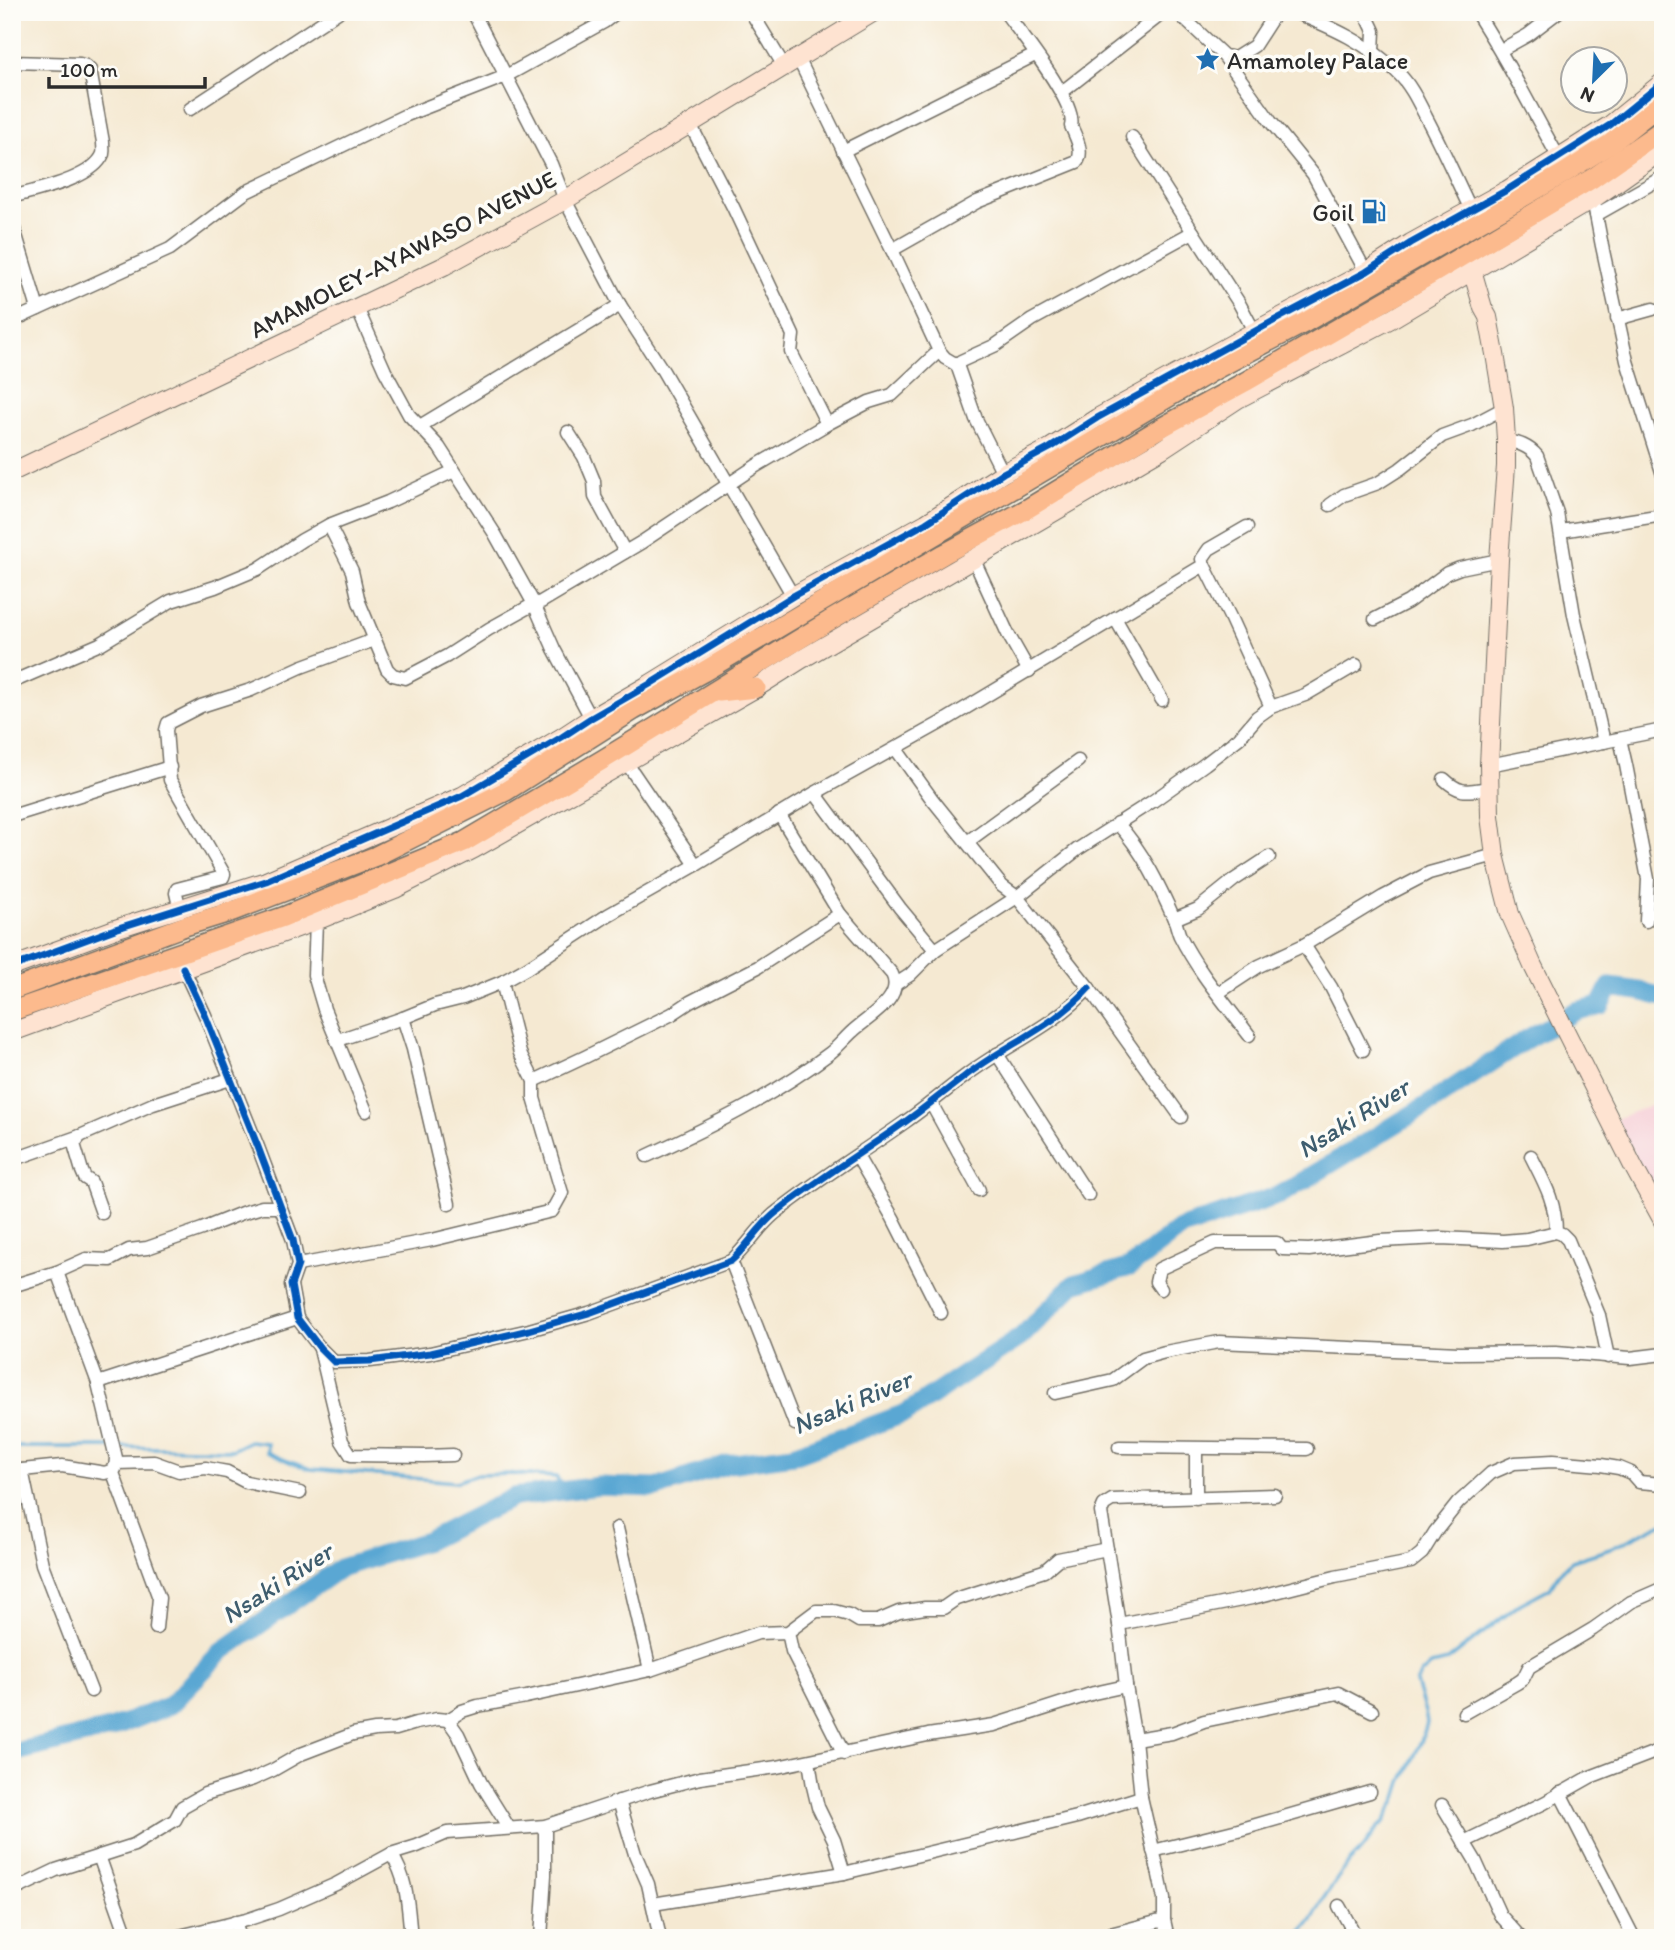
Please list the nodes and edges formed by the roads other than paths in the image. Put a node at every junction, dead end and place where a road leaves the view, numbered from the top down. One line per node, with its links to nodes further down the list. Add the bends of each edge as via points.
1 (338, 12): 14 (street)
2 (473, 12): 21 (street)
3 (617, 12): 21 (street)
4 (751, 12): 20 (street)
5 (874, 12): 20 (street, AMAMOLEY-AYAWASO AVENUE)
6 (1005, 12): 17 (street)
7 (1164, 12): 23 (street)
8 (1177, 12): 18 (street)
9 (1276, 12): 18 (street, via 1254,46 1235,58)
10 (1294, 12): 16 (street)
11 (1365, 12): 16 (street, via 1374,31)
12 (1476, 12): 15 (street)
13 (1558, 12): 15 (street)
14 (322, 16): 25 (street)
15 (1501, 50): 31 (street)
16 (1373, 51): 36 (street, via 1413,92)
17 (1035, 55): 23 (street); 30 (street)
18 (1224, 56): 41 (street, via 1313,174)
19 (12, 62): 33 (street, via 80,64 90,70 103,154 77,177)
20 (791, 62): 26 (street, AMAMOLEY-AYAWASO AVENUE); 30 (street)
21 (506, 76): 34 (street); 44 (street, via 404,116 246,192 170,249)
22 (1663, 82): 31 (street)
23 (1062, 92): 39 (street, via 1081,155 1077,162 977,202)
24 (1663, 102): 49 (main road, via 1563,174 1304,323)
25 (190, 109)
26 (690, 124): 34 (street, AMAMOLEY-AYAWASO AVENUE); 53 (street, via 793,335 791,352)
27 (1663, 129): 81 (main road, via 1593,178 1432,274 944,554)
28 (1132, 137): 38 (street)
29 (1663, 150): 35 (street)
30 (844, 152): 39 (street)
31 (1559, 158): 36 (street)
32 (1663, 177): 35 (street)
33 (12, 197)
34 (565, 200): 42 (street); 43 (street, AMAMOLEY-AYAWASO AVENUE)
35 (1595, 207): 40 (street); 47 (street)
36 (1471, 210): 41 (street)
37 (12, 222): 44 (street)
38 (1193, 232): 49 (street); 51 (street)
39 (892, 250): 50 (street)
40 (1472, 270): 52 (street, via 1488,317); 69 (street, via 1393,318 1238,399 1162,449)
41 (1366, 272): 46 (street)
42 (620, 305): 54 (street); 62 (street, via 663,370)
43 (358, 308): 54 (street, via 385,371); 59 (street, AMAMOLEY-AYAWASO AVENUE)
44 (38, 309): 48 (street)
45 (1653, 309): 47 (street)
46 (1279, 318): 49 (main road)
47 (1618, 319): 55 (street, via 1627,361)
48 (12, 321)
49 (1260, 337): 60 (street, via 1097,418); 105 (main road, via 1216,369 634,710 506,791 376,856)
50 (939, 351): 51 (street); 53 (street, via 892,395)
51 (957, 365): 60 (street, via 976,419)
52 (1504, 408): 57 (street); 63 (street, via 1442,436 1378,483)
53 (827, 424): 62 (street)
54 (420, 426): 58 (street)
55 (1656, 429): 61 (street)
56 (568, 432): 68 (street, via 584,457 595,497)
57 (1506, 440): 67 (street, via 1537,456); 70 (street)
58 (454, 471): 65 (street); 73 (street)
59 (12, 472)
60 (1003, 473): 72 (street, via 926,523)
61 (1663, 475)
62 (728, 486): 68 (street); 72 (street)
63 (1330, 505)
64 (1663, 515): 67 (street)
65 (329, 526): 76 (street, via 352,571); 79 (street, via 258,569 171,601 100,644)
66 (1247, 527): 71 (street, via 1209,550 1202,559)
67 (1561, 531): 87 (street, via 1576,626)
68 (625, 552): 73 (street)
69 (973, 558): 78 (street); 80 (street)
70 (1499, 560): 75 (street, via 1447,573); 91 (street)
71 (1204, 565): 74 (street); 83 (street)
72 (793, 596): 84 (street)
73 (534, 604): 76 (street, via 405,678 387,669); 84 (street)
74 (1115, 618): 78 (street); 82 (street)
75 (1375, 619)
76 (374, 640): 92 (street, via 168,723)
77 (1356, 665): 83 (street, via 1305,695)
78 (1029, 671): 88 (street)
79 (12, 682)
80 (757, 688): 81 (main road); 90 (street)
81 (714, 692): 110 (main road, via 464,842)
82 (1162, 700)
83 (1271, 707): 98 (street, via 1205,764)
84 (591, 718): 104 (street, via 462,796 265,881)
85 (1663, 730): 86 (street)
86 (1620, 739): 87 (street); 109 (street, via 1648,879)
87 (1604, 742): 91 (street)
88 (896, 749): 95 (street); 99 (street)
89 (1078, 761): 99 (street)
90 (626, 762): 102 (street); 108 (street, via 474,849 395,889)
91 (1489, 765): 94 (street)
92 (170, 767): 97 (street); 104 (street, via 170,780 224,874 177,889)
93 (1444, 779): 94 (street, via 1465,792)
94 (1489, 788): 100 (street)
95 (815, 793): 96 (street); 112 (street)
96 (779, 814): 102 (street); 106 (street)
97 (12, 816)
98 (1117, 822): 103 (street); 107 (street, via 1139,851)
99 (967, 842): 103 (street, via 1002,886)
100 (1495, 855): 111 (street, via 1429,873); 142 (street, via 1510,914)
101 (1269, 857): 107 (street, via 1198,909)
102 (696, 865): 115 (street)
103 (1017, 897): 112 (street); 117 (street)
104 (180, 910): 113 (street)
105 (233, 911): 110 (main road); 118 (main road)
106 (840, 914): 116 (street); 128 (street, via 758,967 672,1014)
107 (1174, 919): 119 (street, via 1194,961)
108 (316, 921): 114 (street); 124 (street, via 314,975)
109 (1646, 921)
110 (233, 934): 120 (main road)
111 (1304, 945): 119 (street); 125 (street)
112 (935, 950): 116 (street)
113 (12, 967)
114 (183, 968): 122 (street); 127 (street)
115 (502, 982): 121 (street); 128 (street, via 520,1053)
116 (896, 984): 133 (street, via 886,1003 840,1045 781,1088)
117 (1089, 988): 126 (street, via 1035,1033); 131 (street)
118 (12, 990)
119 (1218, 993): 123 (street)
120 (12, 1011)
121 (403, 1018): 124 (street); 139 (street)
122 (12, 1032)
123 (1248, 1035)
124 (338, 1040): 130 (street)
125 (1363, 1050)
126 (998, 1054): 129 (street); 138 (street)
127 (230, 1079): 132 (street, via 153,1104); 140 (street)
128 (534, 1081): 145 (street, via 534,1098 562,1193 552,1211)
129 (931, 1103): 134 (street); 137 (street)
130 (366, 1111)
131 (1181, 1117)
132 (80, 1136): 136 (street); 141 (street, via 75,1152)
133 (647, 1156)
134 (857, 1156): 144 (street, via 776,1212); 149 (street)
135 (1531, 1156): 143 (street, via 1551,1197)
136 (12, 1160)
137 (979, 1190)
138 (1088, 1195)
139 (449, 1204)
140 (280, 1207): 145 (street); 146 (street, via 262,1207 110,1260 86,1259)
141 (102, 1213)
142 (1663, 1220)
143 (1556, 1232): 148 (street, via 1503,1241 1441,1238 1309,1250 1282,1249 1277,1243 1215,1242 1159,1269 1156,1282); 153 (street, via 1568,1240 1583,1275 1599,1315)
144 (731, 1261): 151 (street, via 589,1314 430,1353 334,1362); 156 (street)
145 (298, 1265): 150 (street, via 291,1285)
146 (57, 1272): 147 (street); 154 (street)
147 (12, 1286)
148 (1161, 1289)
149 (941, 1313)
150 (297, 1318): 151 (street); 154 (street)
151 (320, 1349): 160 (street, via 342,1441 351,1455)
152 (1663, 1354): 153 (street)
153 (1608, 1357): 155 (street, via 1219,1342 1143,1358 1113,1380)
154 (98, 1383): 161 (street, via 117,1458)
155 (1055, 1393)
156 (795, 1424)
157 (1119, 1447): 158 (street)
158 (1196, 1449): 159 (street); 166 (street)
159 (1307, 1449)
160 (453, 1455)
161 (114, 1467): 162 (street, via 106,1473 62,1466); 164 (street, via 154,1462 179,1471 216,1469 246,1482); 171 (street, via 159,1598)
162 (17, 1471): 175 (street, via 42,1564)
163 (1663, 1484): 170 (street, via 1639,1482 1619,1468 1601,1465 1514,1463 1492,1473 1458,1503 1411,1562)
164 (300, 1493)
165 (1275, 1495): 166 (street)
166 (1196, 1498): 168 (street, via 1112,1500 1101,1512)
167 (617, 1528): 173 (street)
168 (1107, 1549): 170 (street); 172 (street, via 1058,1559 1044,1571 956,1599 943,1608 899,1612 878,1621 816,1611)
169 (1663, 1588): 177 (street, via 1631,1602 1529,1667 1517,1683)
170 (1119, 1624): 174 (street)
171 (156, 1628)
172 (788, 1632): 173 (street, via 758,1633); 181 (street, via 792,1651)
173 (650, 1670): 178 (street, via 478,1706)
174 (1126, 1686): 179 (street); 181 (street, via 994,1724)
175 (91, 1691)
176 (1372, 1711): 179 (street, via 1338,1693)
177 (1464, 1713)
178 (448, 1720): 189 (street); 193 (street, via 353,1734 331,1742 253,1779 205,1794 134,1845)
179 (1135, 1739): 185 (street)
180 (1663, 1749): 184 (street)
181 (844, 1754): 182 (street)
182 (809, 1761): 186 (street, via 700,1778); 194 (street, via 818,1807)
183 (1370, 1792): 191 (street)
184 (1560, 1793): 190 (street); 210 (street)
185 (1141, 1797): 191 (street); 194 (street, via 1077,1817)
186 (619, 1801): 188 (street); 196 (street)
187 (1442, 1805): 190 (street)
188 (545, 1826): 189 (street); 204 (street)
189 (509, 1828): 192 (street, via 447,1833)
190 (1464, 1842): 209 (street, via 1500,1915)
191 (1153, 1851): 198 (street)
192 (391, 1854): 199 (street, via 279,1909); 203 (street, via 407,1895)
193 (99, 1856): 195 (street); 200 (street)
194 (844, 1873): 196 (street)
195 (12, 1891)
196 (653, 1904): 205 (street)
197 (1339, 1906): 208 (street)
198 (1164, 1920): 206 (street); 207 (street)
199 (235, 1922): 201 (street); 202 (street)
200 (128, 1938)
201 (172, 1938)
202 (240, 1938)
203 (411, 1938)
204 (541, 1938)
205 (660, 1938)
206 (1095, 1938)
207 (1168, 1938)
208 (1357, 1938)
209 (1521, 1938)
210 (1634, 1938)

